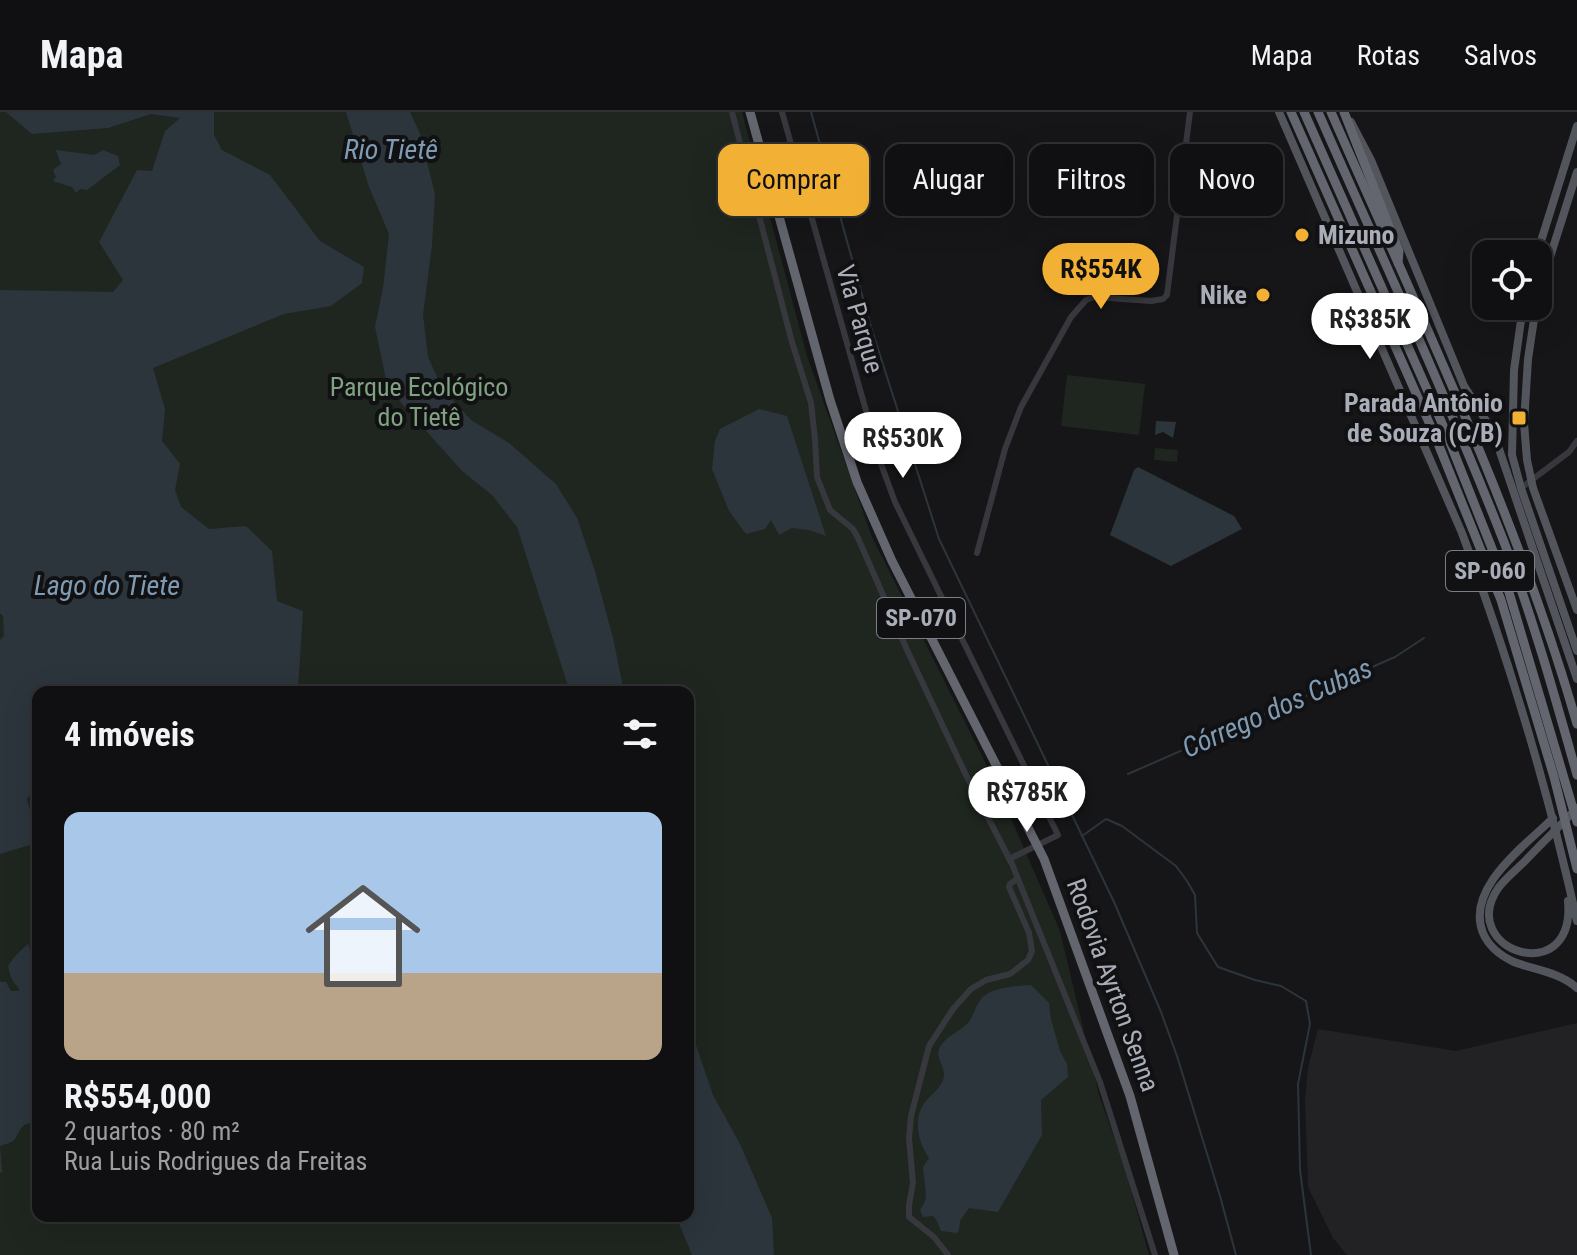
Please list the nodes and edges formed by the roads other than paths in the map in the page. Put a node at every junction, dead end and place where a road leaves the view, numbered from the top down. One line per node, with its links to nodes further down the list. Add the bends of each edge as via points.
1 (732, 112): 31 (street, via 811,403 817,477 830,510 858,538)
2 (750, 112): 38 (highway, Rodovia Ayrton Senna / SP-070, via 857,482 1044,859 1130,1096)
3 (782, 112): 31 (street, Via Parque, via 895,502 1058,835)
4 (1190, 112): 21 (street, via 1167,295 1151,301 1094,297 1071,317 1021,407)
5 (1279, 112): 32 (main road, via 1462,533)
6 (1291, 112): 32 (highway, SP-060, via 1435,436 1501,600 1554,777)
7 (1304, 112): 30 (highway, SP-060, via 1445,430 1508,589)
8 (1318, 112): 27 (highway, SP-060, via 1504,544)
9 (1331, 112): 15 (highway, SP-060)
10 (1344, 112): 15 (highway, via 1399,251); 25 (main road, via 1371,160 1464,386 1490,427)
11 (1577, 126): 13 (main road)
12 (1577, 172): 14 (main road)
13 (1541, 240)
14 (1552, 251)
15 (1398, 266): 26 (highway, SP-060, via 1530,578)
16 (1521, 320): 20 (main road, via 1512,418 1512,455)
17 (1534, 320): 19 (main road, via 1524,423)
18 (1577, 441): 19 (street)
19 (1531, 480): 20 (street); 22 (main road)
20 (1521, 488): 23 (main road)
21 (977, 553)
22 (1577, 610): 23 (street)
23 (1565, 615): 24 (main road)
24 (1577, 651)
25 (1577, 679)
26 (1577, 724)
27 (1577, 775)
28 (1577, 794): 35 (main road, via 1502,869 1480,904 1484,936 1492,947)
29 (1577, 808): 32 (main road, via 1498,888 1490,915 1503,944 1523,953 1542,952 1556,944 1568,924)
30 (1577, 822)
31 (1009, 859): 33 (street)
32 (1572, 871): 34 (main road)
33 (1017, 879): 36 (street, via 1009,887 1029,933 1031,955 1010,974 980,982 953,1009 929,1046 911,1116 909,1217); 37 (street, via 1100,1082)
34 (1577, 921)
35 (1577, 988)
36 (948, 1255)
37 (1155, 1255)
38 (1174, 1255)

